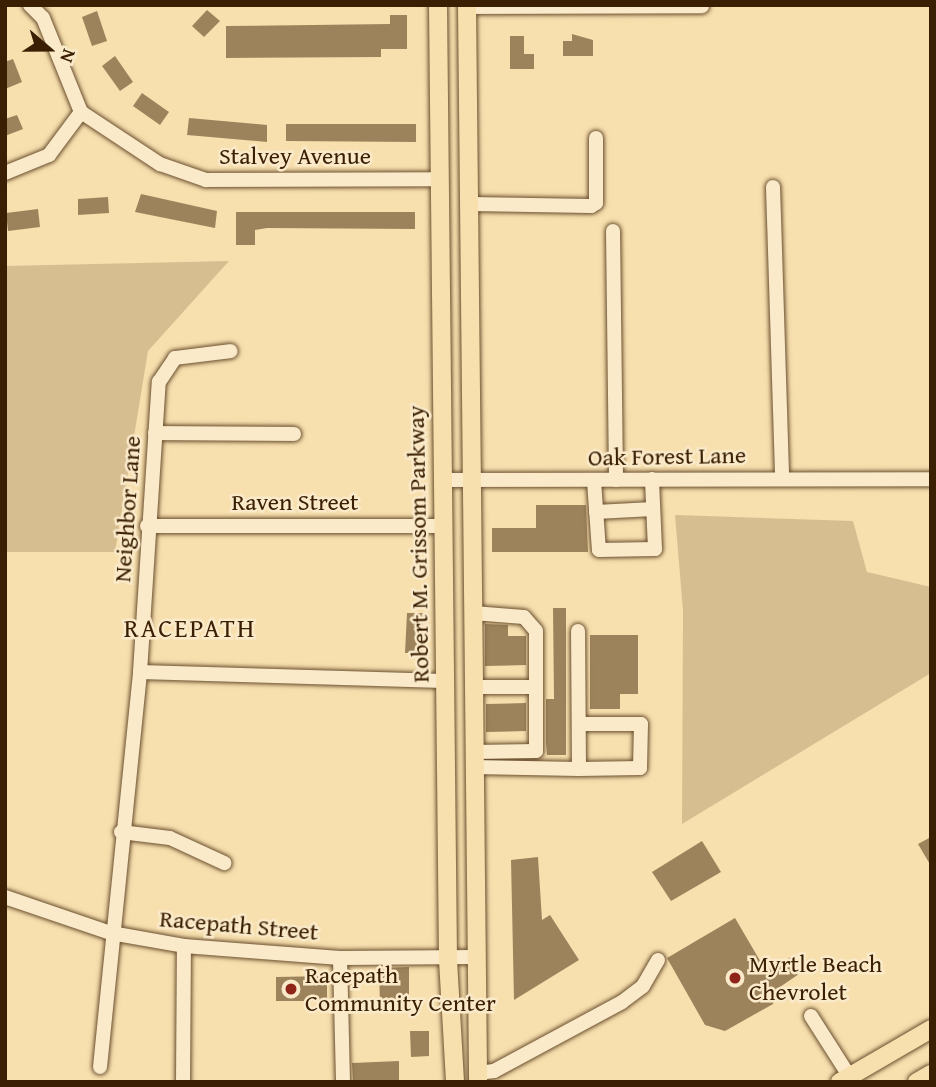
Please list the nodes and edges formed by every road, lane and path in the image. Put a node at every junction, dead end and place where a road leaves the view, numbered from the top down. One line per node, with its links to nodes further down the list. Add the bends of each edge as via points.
1 (30, 5): 6 (street, via 43,18)
2 (438, 5): 9 (main road, Robert M. Grissom Parkway)
3 (467, 6): 4 (street); 11 (main road)
4 (564, 6): 5 (street)
5 (702, 6)
6 (81, 112): 8 (street, via 49,155); 9 (street, Stalvey Avenue, via 133,152 206,180)
7 (596, 138): 11 (street, via 596,203 591,206)
8 (5, 173)
9 (438, 178): 21 (main road, Robert M. Grissom Parkway)
10 (773, 187): 16 (street)
11 (471, 204): 23 (main road)
12 (613, 231): 19 (street)
13 (231, 351): 14 (street, Neighbor Lane, via 169,364 159,382)
14 (155, 433): 15 (street); 27 (street, Neighbor Lane)
15 (295, 434)
16 (782, 475): 17 (street, Oak Forest Lane); 20 (street, Oak Forest Lane)
17 (652, 479): 19 (street, Oak Forest Lane); 25 (street)
18 (931, 479): 20 (street, Oak Forest Lane)
19 (617, 480): 22 (street, Oak Forest Lane)
20 (894, 480): 24 (street, Oak Forest Lane)
21 (442, 481): 23 (street, Oak Forest Lane); 28 (main road, Robert M. Grissom Parkway)
22 (594, 481): 23 (street, Oak Forest Lane); 26 (street)
23 (474, 482): 29 (main road)
24 (931, 486)
25 (653, 509): 26 (street); 26 (street, via 655,549 599,550)
26 (597, 512)
27 (148, 526): 28 (street, Raven Street); 31 (street, Neighbor Lane)
28 (442, 526): 32 (main road, Robert M. Grissom Parkway)
29 (473, 613): 33 (main road); 34 (street, via 509,614 533,622)
30 (578, 631): 35 (street)
31 (140, 673): 32 (street); 38 (street, Neighbor Lane)
32 (444, 681): 43 (main road, Robert M. Grissom Parkway)
33 (474, 687): 34 (street); 36 (main road)
34 (535, 687): 36 (street, via 536,751)
35 (579, 724): 37 (street); 37 (street, via 641,724 640,768)
36 (473, 759): 37 (street); 44 (main road)
37 (579, 769)
38 (121, 832): 39 (street, via 170,838); 41 (street, Neighbor Lane)
39 (224, 863)
40 (5, 897): 41 (street, Racepath Street)
41 (111, 933): 42 (street, Racepath Street); 49 (street, Neighbor Lane)
42 (184, 946): 45 (street, Racepath Street); 53 (street)
43 (448, 957): 44 (street, Racepath Street); 45 (street, Racepath Street); 55 (main road, Robert M. Grissom Parkway)
44 (474, 957): 51 (main road)
45 (340, 958): 54 (street)
46 (658, 960): 51 (street, via 643,986 622,1002)
47 (811, 1016): 52 (street)
48 (931, 1029): 52 (main road)
49 (100, 1067)
50 (931, 1074): 56 (main road)
51 (478, 1077)
52 (847, 1080)
53 (183, 1082)
54 (343, 1082)
55 (455, 1082)
56 (917, 1082)

